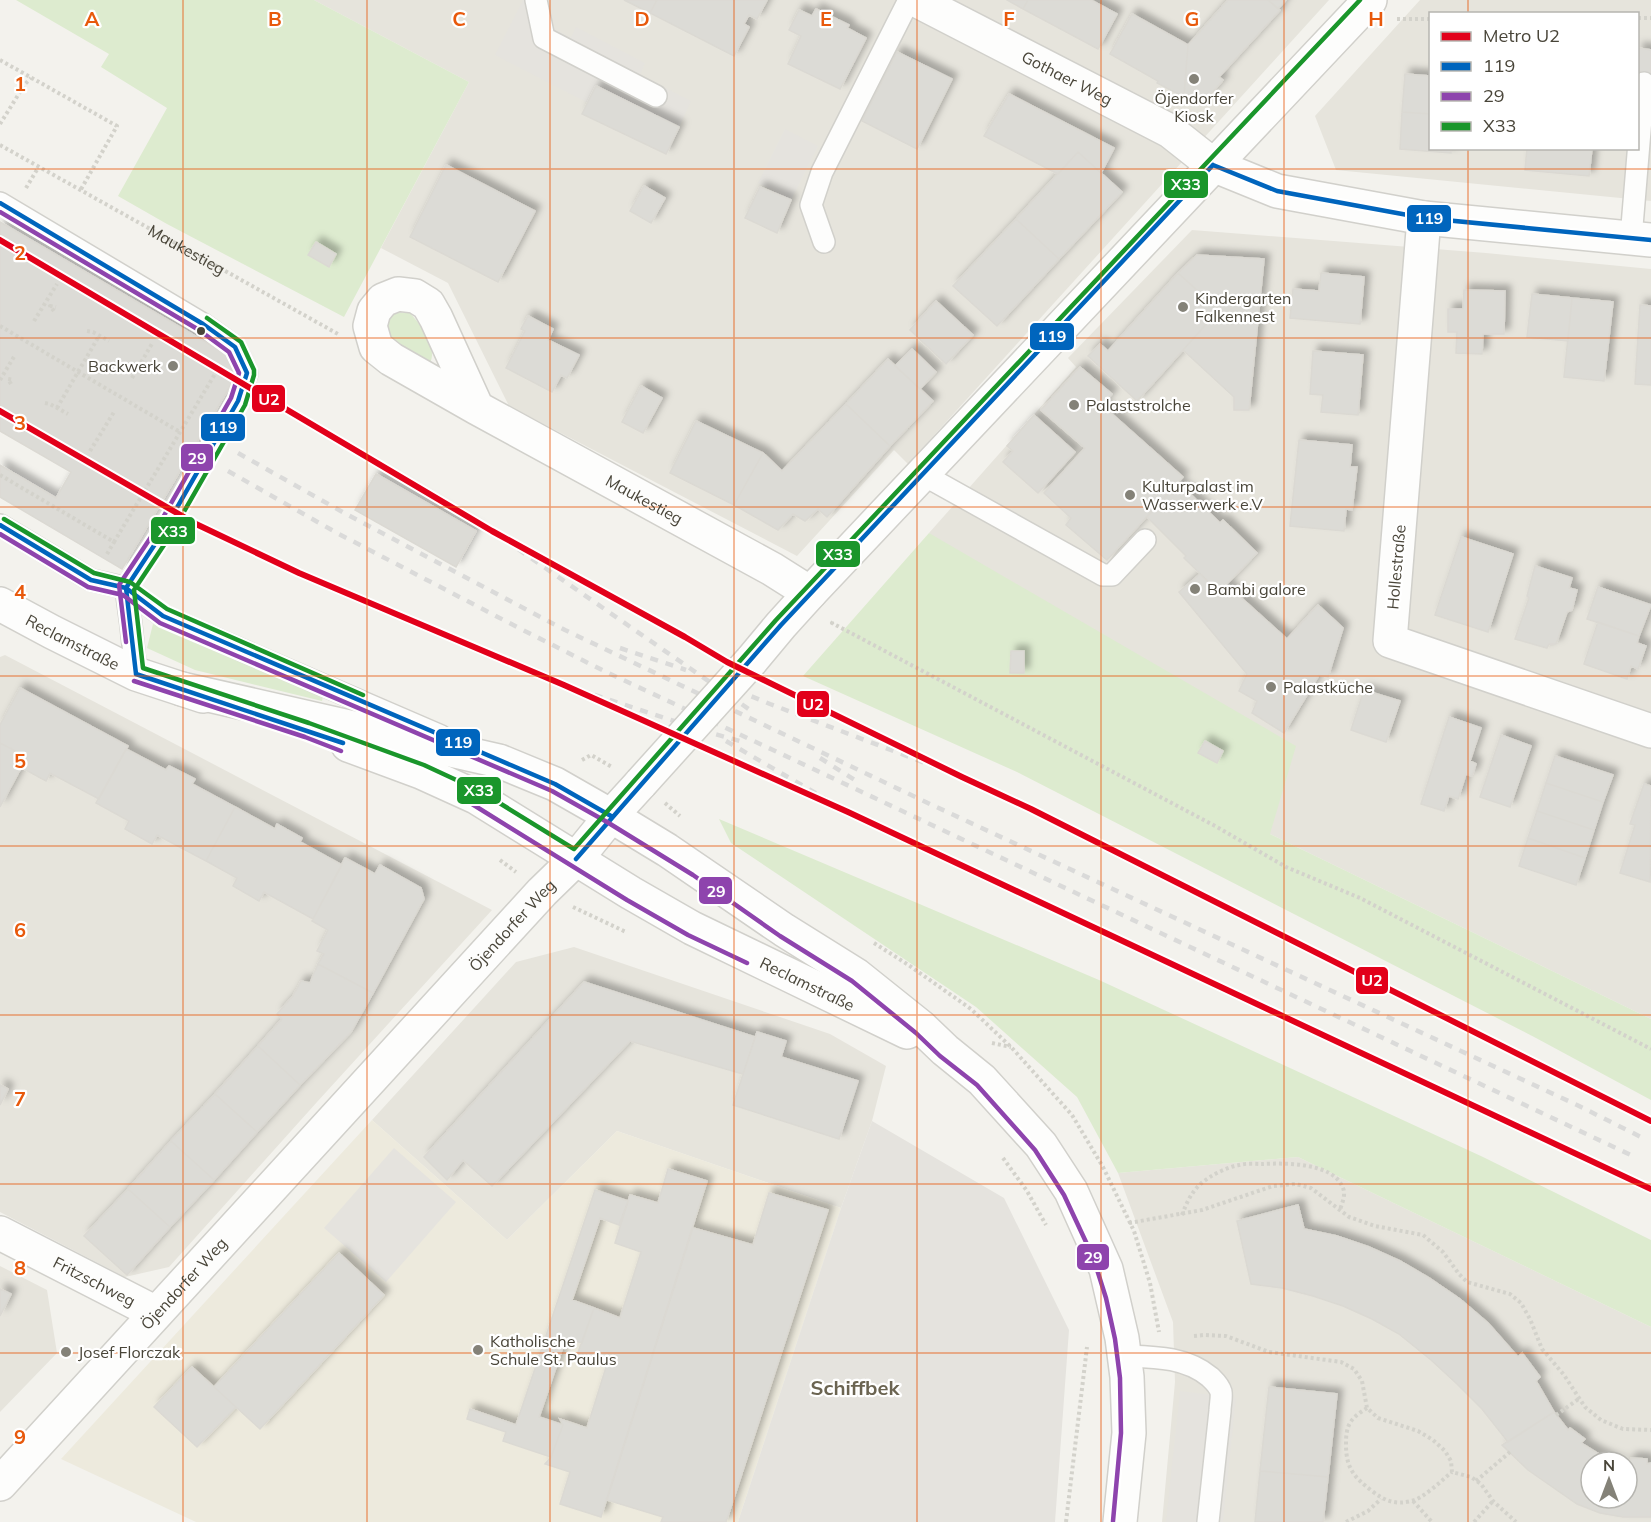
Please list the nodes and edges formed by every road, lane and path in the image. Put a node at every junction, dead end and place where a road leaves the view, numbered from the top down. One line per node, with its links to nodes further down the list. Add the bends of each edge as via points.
1 (536, 0): 8 (lane, via 544,38)
2 (909, 0): 16 (lane, via 822,172 811,205)
3 (916, 0): 11 (street, Gothaer Weg, via 1170,131)
4 (1370, 0): 11 (street, Öjendorfer Weg)
5 (1, 62): 6 (path)
6 (31, 78): 9 (path); 12 (path, via 117,126)
7 (1644, 83): 15 (lane)
8 (656, 96)
9 (0, 124)
10 (0, 146): 12 (path, Maukestieg)
11 (1213, 165): 14 (street, Gothaer Weg, via 1277,191); 42 (street, Öjendorfer Weg)
12 (80, 191): 28 (path, Maukestieg, via 336,334)
13 (0, 203): 46 (lane, via 203,324 235,347 247,374 238,401)
14 (1424, 218): 15 (street, Gothaer Weg); 52 (street, Hollestraße, via 1390,642)
15 (1641, 239)
16 (824, 242)
17 (57, 284): 18 (path)
18 (45, 303): 19 (path); 20 (path)
19 (55, 309)
20 (34, 321)
21 (0, 326): 31 (path)
22 (90, 326): 24 (path)
23 (87, 331): 24 (path)
24 (93, 332): 25 (path)
25 (99, 336): 26 (path); 31 (path)
26 (110, 341)
27 (153, 342): 33 (path)
28 (376, 347): 37 (street, Maukestieg); 37 (street, via 370,327 374,311 383,300 398,294 415,296 428,304 436,318)
29 (15, 355): 32 (path)
30 (220, 366): 40 (path)
31 (78, 372): 36 (path); 40 (path)
32 (1, 378): 34 (path)
33 (132, 378)
34 (12, 382)
35 (48, 402): 36 (path)
36 (57, 408): 39 (path)
37 (477, 408): 47 (street, Maukestieg, via 772,568)
38 (114, 412): 41 (path)
39 (68, 414)
40 (180, 432): 43 (path, via 114,542)
41 (90, 452)
42 (922, 474): 45 (lane, via 1103,575 1112,575); 47 (street, Öjendorfer Weg)
43 (0, 475)
44 (0, 525): 46 (lane, via 91,580)
45 (1145, 540)
46 (126, 588): 50 (lane); 53 (lane, via 163,616)
47 (810, 593): 54 (street, Öjendorfer Weg, bridge)
48 (0, 604): 50 (street, Reclamstraße)
49 (896, 657): 58 (path, via 1286,867 1360,898)
50 (136, 674): 51 (street, Reclamstraße)
51 (182, 689): 53 (street, Reclamstraße); 55 (street, Reclamstraße, via 421,772 476,797)
52 (1651, 731)
53 (499, 761): 54 (street, Reclamstraße, via 555,784)
54 (611, 816): 55 (street, Öjendorfer Weg); 59 (street, Reclamstraße, via 856,975)
55 (576, 859): 56 (street, Öjendorfer Weg); 59 (street, Reclamstraße, via 692,928)
56 (542, 892): 57 (path); 66 (street, Öjendorfer Weg)
57 (636, 937)
58 (1651, 1049)
59 (945, 1050): 69 (street, Reclamstraße, via 982,1080 1041,1145 1071,1191 1106,1269)
60 (1001, 1155): 64 (path)
61 (1340, 1210): 62 (path, via 1311,1188 1296,1184 1273,1186); 62 (path, via 1343,1186 1334,1175 1313,1167 1238,1165 1198,1186 1188,1197); 70 (path, via 1375,1226 1423,1235 1467,1282 1510,1294 1521,1303 1542,1349)
62 (1182, 1215): 63 (path)
63 (1130, 1223)
64 (1050, 1232)
65 (0, 1233): 66 (street, Fritzschweg)
66 (156, 1313): 77 (street, Öjendorfer Weg)
67 (1186, 1337): 71 (path, via 1226,1336 1269,1352 1341,1362 1354,1369 1362,1381)
68 (1087, 1342): 81 (path)
69 (1126, 1356): 82 (street, Reclamstraße, via 1129,1433); 83 (lane, via 1174,1360 1204,1373 1221,1392)
70 (1580, 1398): 72 (path); 73 (path, via 1601,1420 1623,1429)
71 (1367, 1408): 75 (path, via 1378,1418 1433,1440 1451,1461); 78 (path, via 1349,1425 1346,1450 1354,1476)
72 (1556, 1415)
73 (1651, 1430)
74 (1510, 1452): 76 (path)
75 (1452, 1472): 76 (path); 79 (path)
76 (1476, 1481): 80 (path)
77 (0, 1484)
78 (1382, 1499): 79 (path, via 1394,1503); 84 (path)
79 (1413, 1501): 85 (path)
80 (1493, 1501): 86 (path); 87 (path)
81 (1066, 1522)
82 (1120, 1522)
83 (1208, 1522)
84 (1346, 1522)
85 (1432, 1522)
86 (1474, 1522)
87 (1516, 1522)

